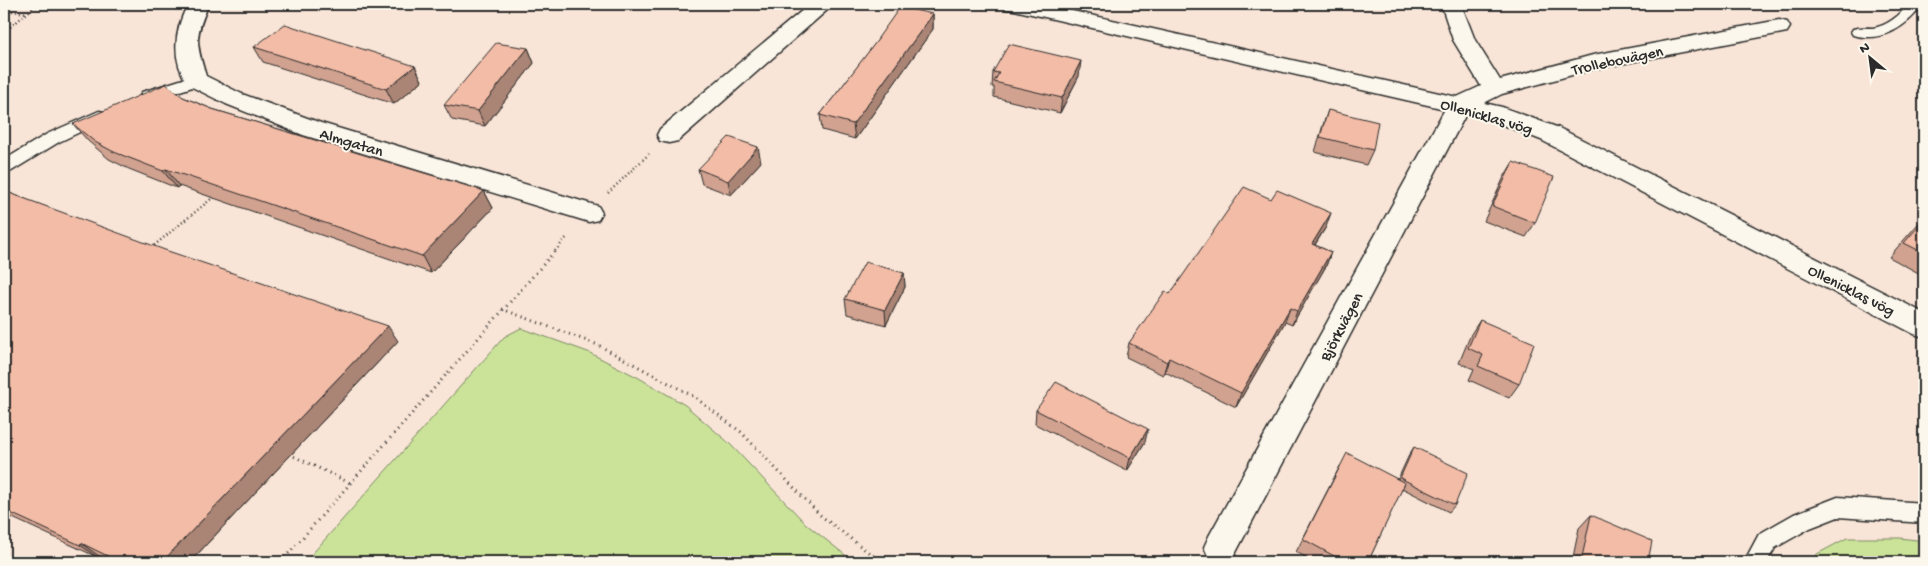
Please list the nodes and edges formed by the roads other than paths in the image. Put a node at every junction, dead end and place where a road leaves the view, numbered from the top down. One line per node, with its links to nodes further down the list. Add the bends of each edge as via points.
1 (198, 4): 8 (street, via 188,23 186,40)
2 (823, 4): 13 (street)
3 (1014, 4): 11 (street, Ollenicklas vög)
4 (1451, 4): 9 (street, via 1464,40)
5 (1916, 4): 7 (lane, via 1895,26 1876,33)
6 (1779, 26): 9 (street, Trollebovägen, via 1592,62)
7 (1858, 32)
8 (196, 80): 10 (lane); 15 (street, Almgatan, via 234,99 312,129)
9 (1494, 89): 11 (street, Trollebovägen)
10 (130, 102)
11 (1459, 105): 16 (street, Ollenicklas vög, via 1494,113 1550,134); 18 (street, Björkvägen)
12 (112, 110): 14 (lane, via 53,138)
13 (668, 135)
14 (4, 168)
15 (589, 213)
16 (1924, 326)
17 (1924, 513): 19 (lane, via 1838,507 1802,521 1767,541)
18 (1221, 547)
19 (1755, 562)

